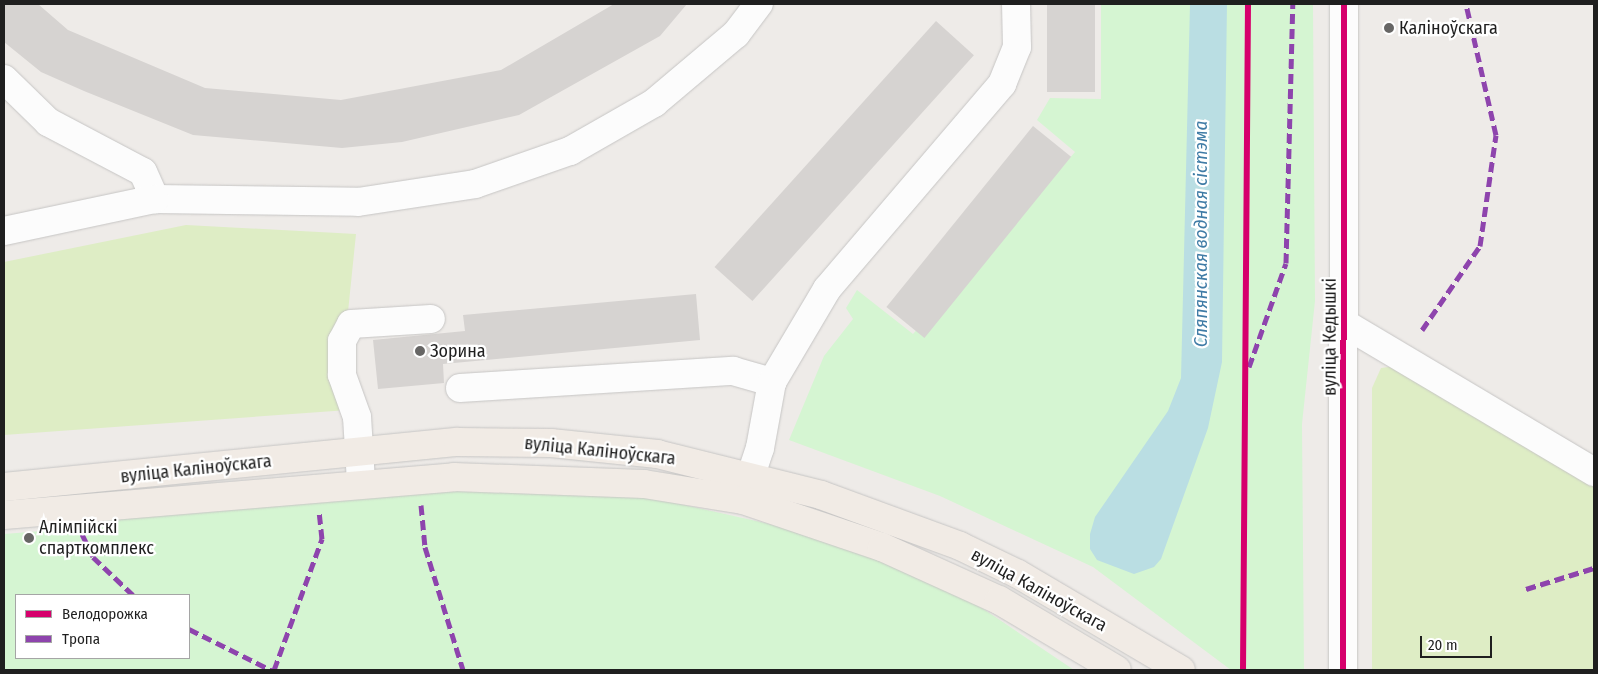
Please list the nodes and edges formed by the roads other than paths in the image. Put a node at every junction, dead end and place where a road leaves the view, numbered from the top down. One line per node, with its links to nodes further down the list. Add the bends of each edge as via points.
1 (759, 4): 5 (street, via 736,34 654,103 570,151 476,184 358,202)
2 (1016, 4): 9 (street, via 1017,47 1002,84 827,290)
3 (1344, 4): 8 (street, вуліца Кедышкі)
4 (4, 79): 5 (street, via 48,122 143,172)
5 (155, 199): 6 (street)
6 (4, 231)
7 (431, 319): 11 (street, via 351,324 342,342 342,375 357,418)
8 (1345, 324): 12 (street); 20 (street, вуліца Кедышкі)
9 (772, 382): 10 (street, via 733,371); 13 (street, via 760,448)
10 (460, 388)
11 (360, 451): 13 (main road, вуліца Каліноўскага, via 458,442 551,443 657,454); 14 (street); 15 (main road, вуліца Каліноўскага)
12 (1594, 472)
13 (750, 474): 16 (street); 19 (main road, вуліца Каліноўскага, via 821,495 960,546 1018,574)
14 (361, 482): 16 (main road, вуліца Каліноўскага, via 536,476 644,484); 17 (main road, вуліца Каліноўскага)
15 (4, 487)
16 (743, 500): 18 (main road, вуліца Каліноўскага, via 944,572)
17 (4, 515)
18 (1117, 670)
19 (1181, 670)
20 (1342, 670)

